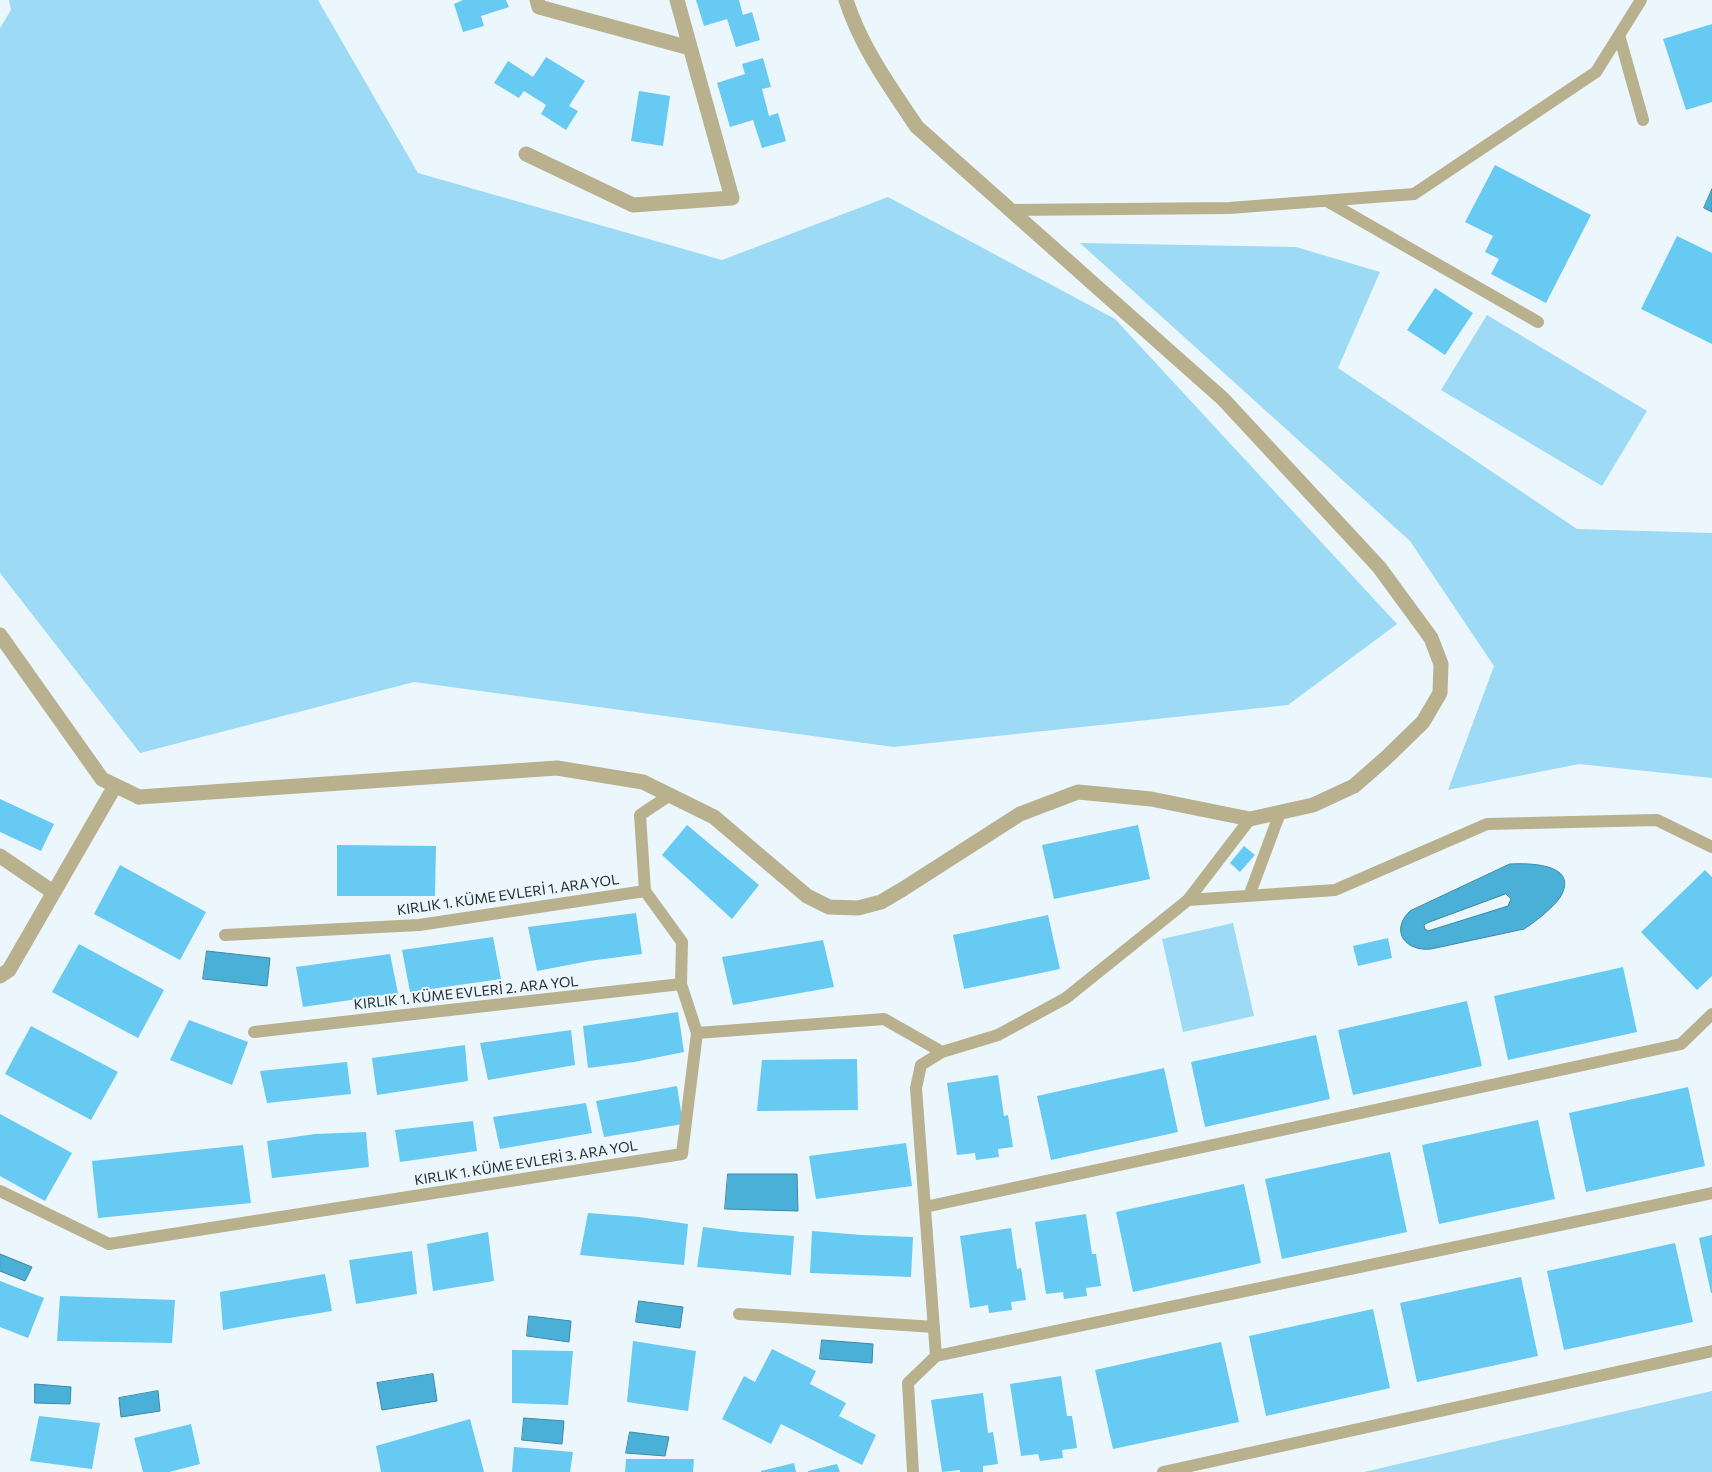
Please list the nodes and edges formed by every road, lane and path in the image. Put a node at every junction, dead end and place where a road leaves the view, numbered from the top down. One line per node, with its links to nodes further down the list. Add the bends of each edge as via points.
1 (537, 0): 6 (street, via 539,7)
2 (677, 0): 6 (street)
3 (846, 0): 10 (street, via 852,20 881,74 917,127)
4 (1641, 0): 5 (lane)
5 (1619, 35): 7 (lane); 9 (lane, via 1596,72 1414,194)
6 (690, 48): 8 (street, via 732,198 633,205)
7 (1643, 120)
8 (526, 154)
9 (1327, 201): 10 (lane, via 1229,208); 11 (lane)
10 (1011, 210): 15 (street, via 1223,399 1379,567 1431,638 1441,664 1440,693 1423,722 1354,786 1313,804)
11 (1538, 322)
12 (0, 635): 13 (street, via 102,779)
13 (115, 786): 14 (street, via 139,797 557,768 643,782); 20 (street)
14 (670, 795): 16 (street, via 714,817 807,896 829,908 858,908 882,902 1020,814 1078,792 1151,799); 19 (lane, via 640,815)
15 (1280, 813): 16 (street); 21 (lane)
16 (1250, 819): 22 (lane)
17 (1712, 848): 21 (lane, via 1657,820 1488,824 1335,890)
18 (0, 856): 20 (street)
19 (645, 891): 23 (lane, KIRLIK 1. KÜME EVLERİ 1. ARA YOL, via 419,925); 25 (lane, KIRLIK 1. KÜME EVLERİ 3. ARA YOL, via 682,942)
20 (53, 892): 24 (street, via 9,970)
21 (1249, 896): 22 (lane)
22 (1188, 900): 29 (lane, via 1066,998 998,1035)
23 (225, 935)
24 (0, 976)
25 (681, 984): 27 (lane, KIRLIK 1. KÜME EVLERİ 2. ARA YOL); 28 (lane, KIRLIK 1. KÜME EVLERİ 3. ARA YOL)
26 (1712, 1014): 32 (lane, via 1681,1044)
27 (254, 1032)
28 (697, 1033): 29 (lane, via 884,1019); 30 (lane, KIRLIK 1. KÜME EVLERİ 3. ARA YOL, via 682,1154 109,1244)
29 (942, 1052): 32 (lane, via 921,1065 916,1088)
30 (0, 1191)
31 (1712, 1193): 36 (lane)
32 (925, 1207): 34 (lane)
33 (739, 1314): 34 (lane)
34 (934, 1327): 36 (lane)
35 (1712, 1351): 38 (lane)
36 (936, 1356): 37 (lane, via 908,1384)
37 (913, 1472)
38 (1163, 1472)

